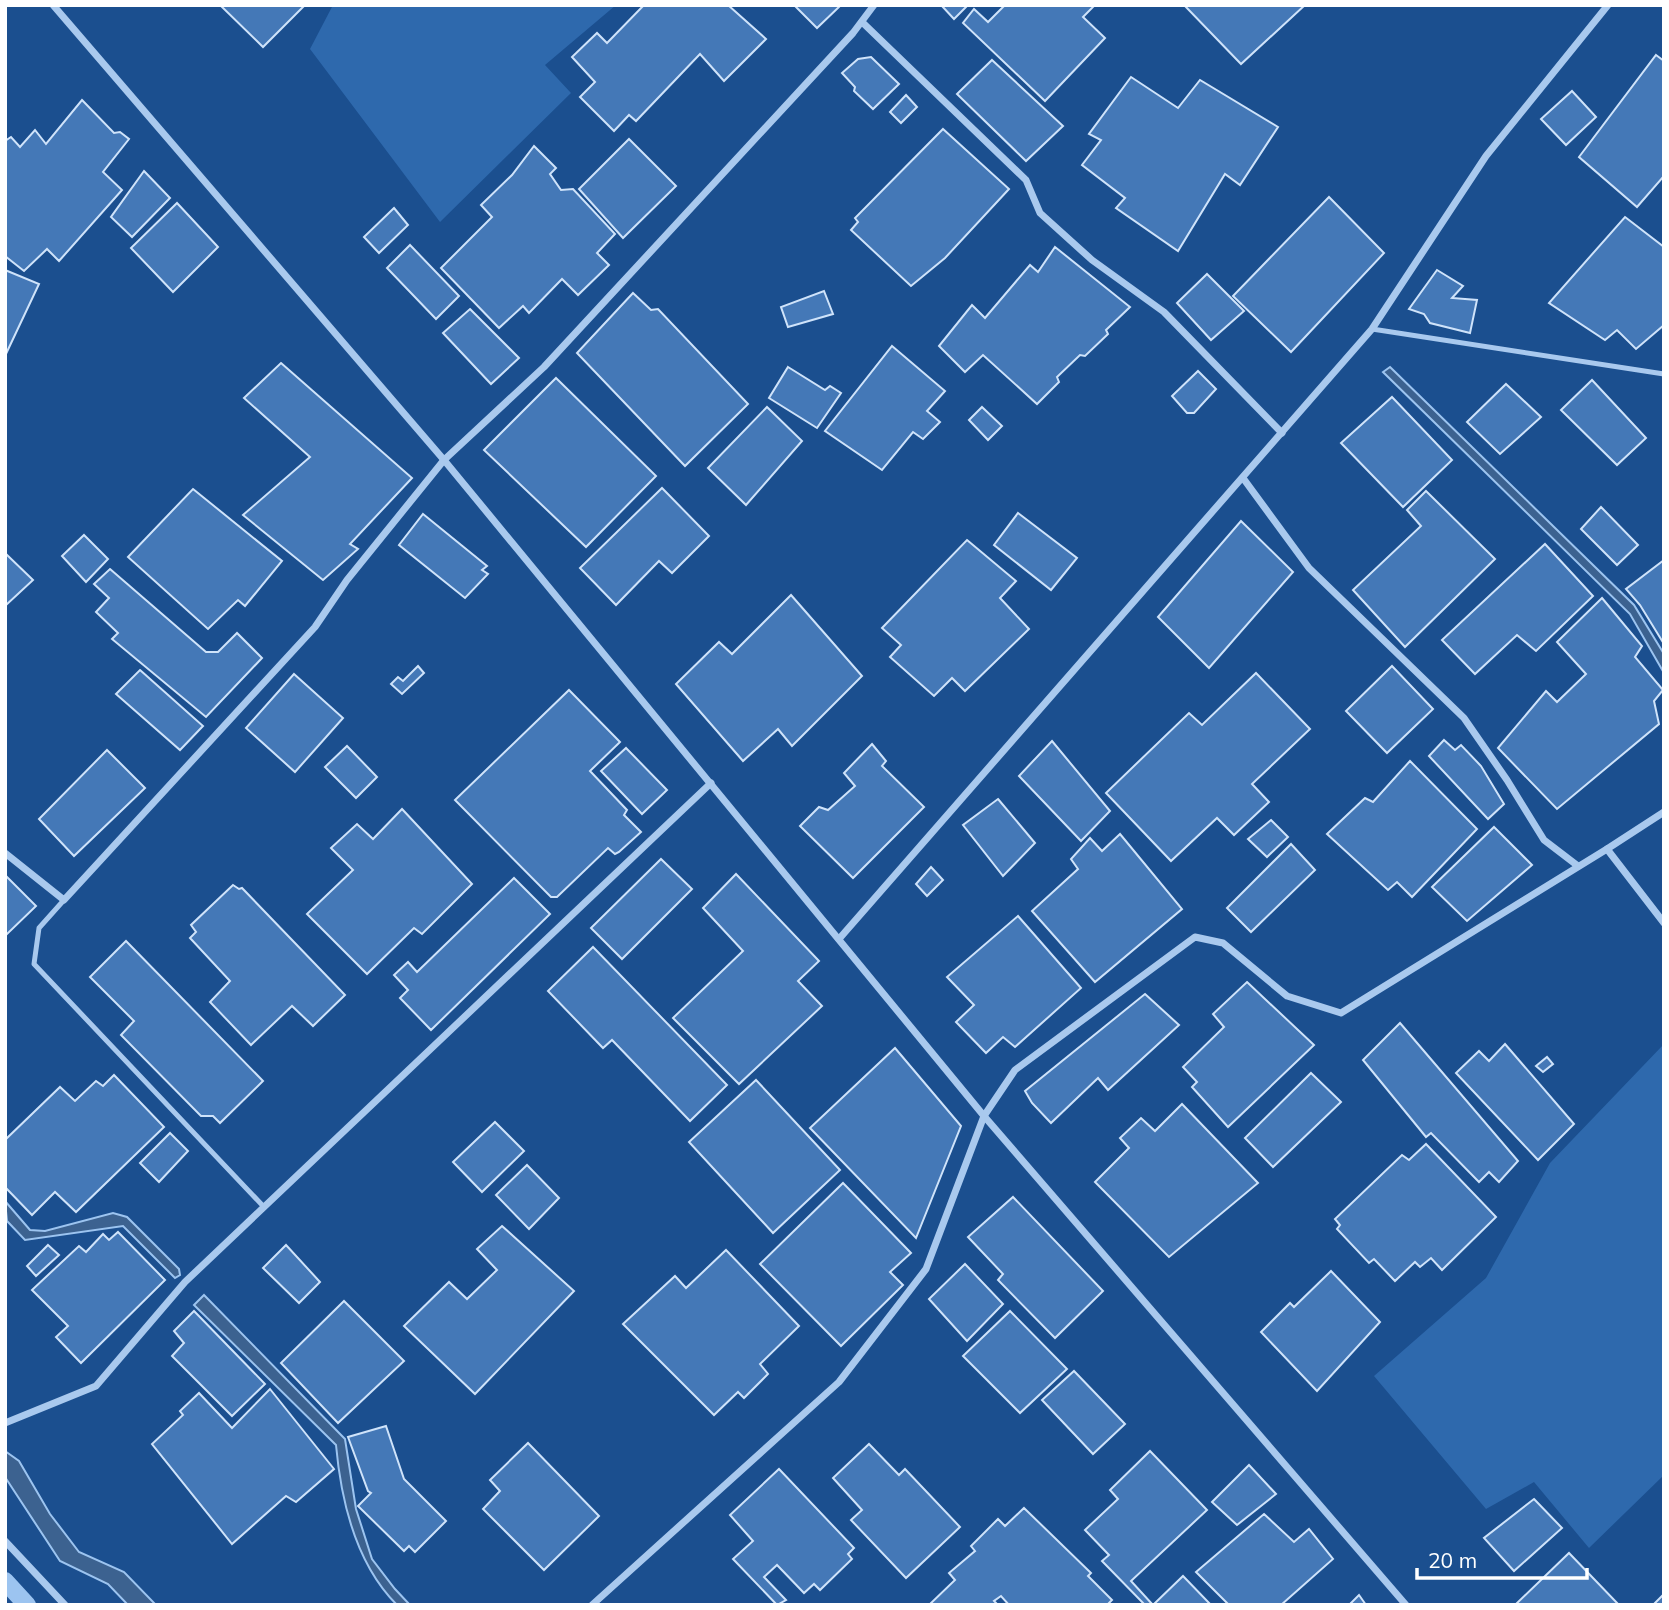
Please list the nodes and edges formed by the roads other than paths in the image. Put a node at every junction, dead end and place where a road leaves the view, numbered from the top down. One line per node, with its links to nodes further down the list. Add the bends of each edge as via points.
1 (53, 5): 8 (street)
2 (874, 5): 4 (street)
3 (1608, 5): 5 (street, via 1486,156)
4 (862, 22): 7 (street, via 1026,180 1040,213 1093,260 1164,312); 8 (street, via 544,367)
5 (1372, 329): 6 (lane); 7 (street)
6 (1664, 374)
7 (1282, 433): 9 (street)
8 (444, 460): 10 (street); 15 (street, via 315,627)
9 (1243, 478): 14 (street, via 1309,568 1464,718 1544,840); 17 (street)
10 (711, 783): 17 (street); 19 (street)
11 (1664, 812): 12 (street)
12 (1608, 849): 14 (street); 16 (street)
13 (5, 853): 15 (street)
14 (1578, 866): 18 (street, via 1340,1013 1287,996 1223,943 1195,937 1015,1070)
15 (64, 900): 19 (lane, via 39,928 34,964)
16 (1664, 923)
17 (839, 939): 18 (street)
18 (984, 1116): 23 (street, via 926,1269 839,1382); 24 (street)
19 (264, 1207): 20 (street, via 185,1282 96,1386)
20 (5, 1423)
21 (5, 1541): 22 (street)
22 (65, 1605)
23 (592, 1605)
24 (1406, 1605)

